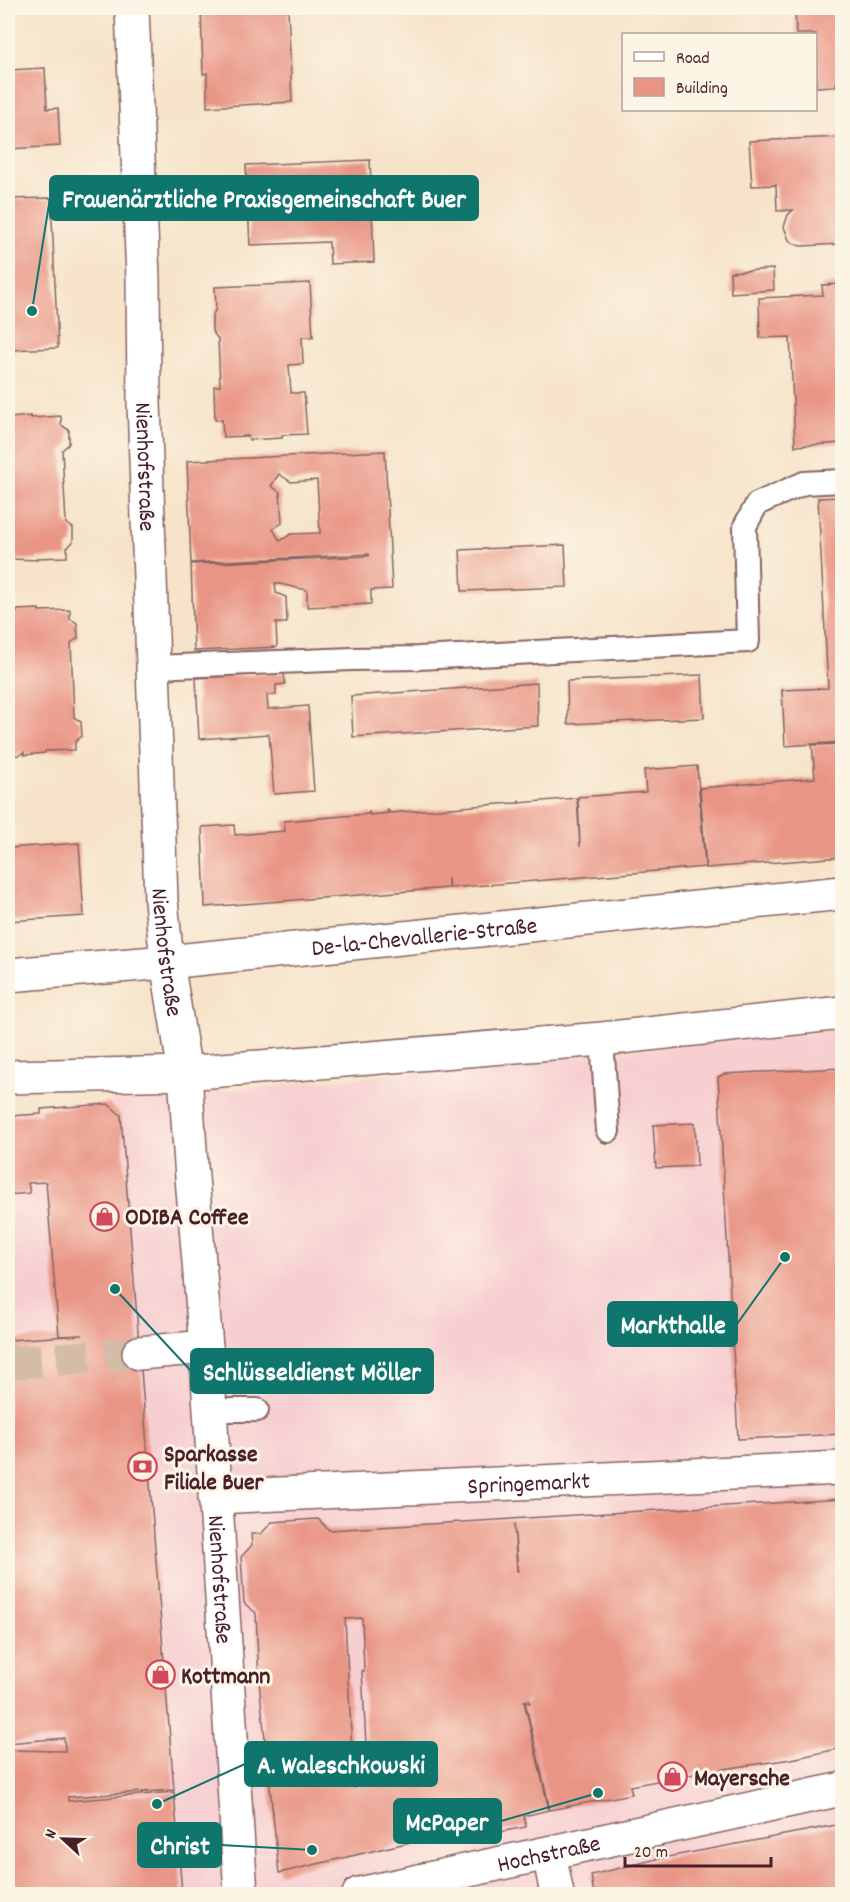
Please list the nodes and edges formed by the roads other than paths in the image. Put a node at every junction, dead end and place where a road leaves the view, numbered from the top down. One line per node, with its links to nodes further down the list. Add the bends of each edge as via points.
1 (132, 8): 3 (street, Nienhofstraße)
2 (843, 481): 3 (lane, via 804,483 757,504 745,526 748,641)
3 (154, 667): 5 (street, Nienhofstraße, via 161,900)
4 (843, 893): 5 (street, De-la-Chevallerie-Straße)
5 (167, 962): 6 (street, De-la-Chevallerie-Straße); 9 (street, Nienhofstraße)
6 (8, 975)
7 (843, 1013): 8 (street)
8 (603, 1039): 9 (street); 11 (lane)
9 (185, 1073): 10 (street); 12 (street, Nienhofstraße)
10 (8, 1077)
11 (608, 1131)
12 (206, 1347): 13 (street); 14 (street, Nienhofstraße)
13 (139, 1353)
14 (210, 1410): 15 (lane); 17 (street, Nienhofstraße)
15 (257, 1410)
16 (843, 1468): 17 (street, Springemarkt)
17 (215, 1497): 20 (street, Nienhofstraße)
18 (843, 1789): 19 (street, Hochstraße)
19 (549, 1853): 21 (street, Hochstraße); 22 (street)
20 (241, 1894)
21 (359, 1894)
22 (557, 1894)

